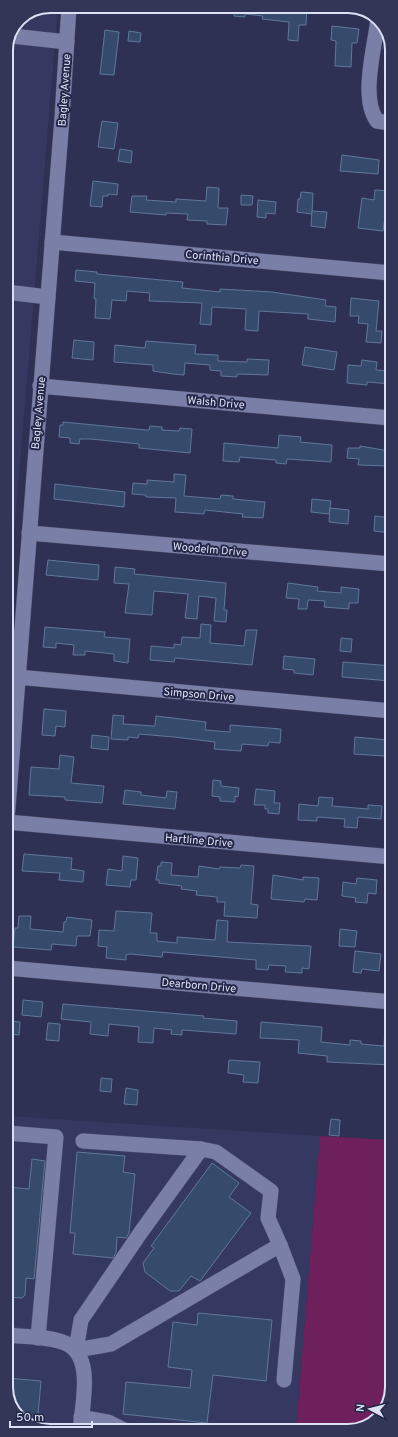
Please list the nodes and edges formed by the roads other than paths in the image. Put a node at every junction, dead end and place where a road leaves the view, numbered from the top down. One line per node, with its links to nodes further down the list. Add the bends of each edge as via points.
1 (69, 13): 4 (street, Bagley Avenue)
2 (377, 27): 5 (street, via 370,101 372,114 377,121)
3 (16, 36): 4 (street)
4 (67, 42): 6 (street, Bagley Avenue)
5 (385, 123)
6 (52, 242): 7 (street, Corinthia Drive); 9 (street, Bagley Avenue)
7 (385, 272)
8 (13, 293): 9 (street)
9 (48, 296): 10 (street, Bagley Avenue)
10 (40, 386): 11 (street, Walsh Drive); 12 (street, Bagley Avenue)
11 (385, 417)
12 (29, 533): 13 (street, Woodelm Drive); 14 (street, Bagley Avenue)
13 (385, 563)
14 (13, 669)
15 (13, 677): 16 (street, Simpson Drive)
16 (385, 710)
17 (13, 822): 18 (street, Hartline Drive)
18 (385, 856)
19 (13, 969): 20 (street, Dearborn Drive)
20 (385, 1001)
21 (13, 1133): 26 (street, via 56,1137)
22 (83, 1141): 23 (street)
23 (201, 1149): 24 (street, via 216,1152 271,1191 268,1218); 27 (street, via 144,1226 81,1320)
24 (280, 1245): 27 (street, via 111,1344); 28 (street, via 293,1279)
25 (13, 1336): 26 (street)
26 (38, 1338): 27 (street, via 65,1343)
27 (76, 1350): 29 (street, via 82,1360 84,1372)
28 (284, 1380)
29 (80, 1424): 30 (street)
30 (112, 1424)

